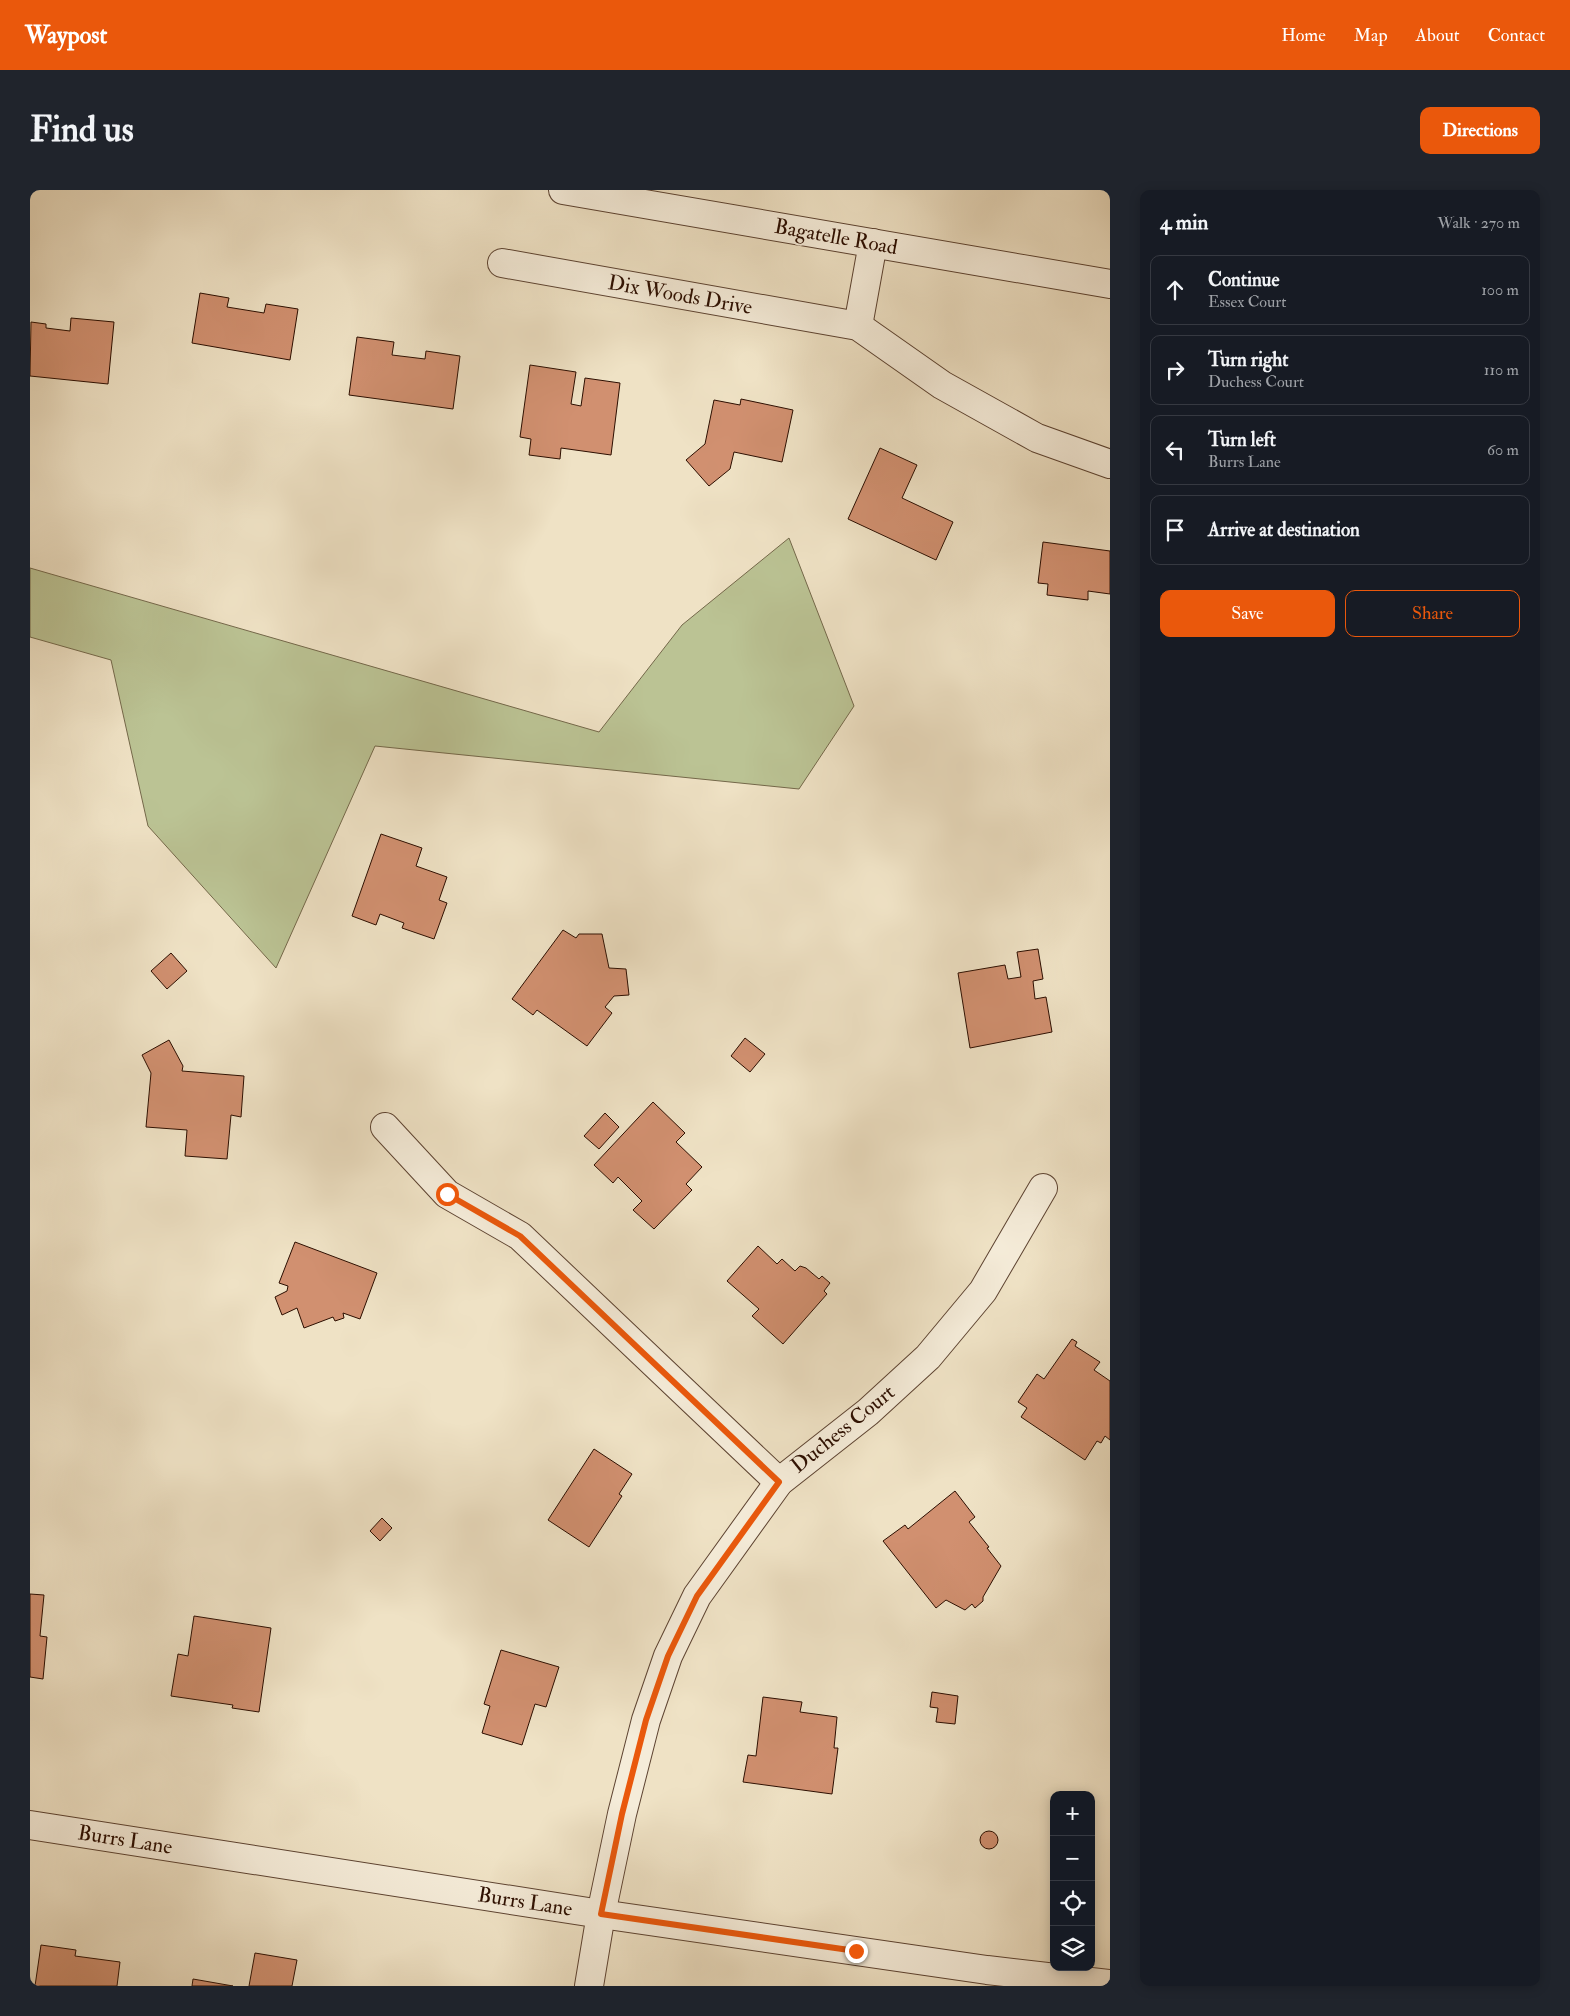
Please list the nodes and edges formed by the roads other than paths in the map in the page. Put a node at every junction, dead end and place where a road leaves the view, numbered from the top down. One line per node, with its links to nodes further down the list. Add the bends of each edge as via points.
1 (563, 190): 2 (street, Bagatelle Road)
2 (873, 243): 4 (street, Bagatelle Road); 5 (street)
3 (502, 263): 5 (street, Dix Woods Drive)
4 (1110, 284)
5 (858, 326): 6 (street, Dix Woods Drive, via 942,385 1037,438)
6 (1110, 464)
7 (385, 1127): 9 (street, via 447,1194 520,1236)
8 (1043, 1188): 9 (street, Duchess Court, via 983,1291 928,1357 868,1412)
9 (779, 1482): 11 (street, Duchess Court, via 697,1596 668,1656 646,1720)
10 (30, 1825): 11 (street, Burrs Lane)
11 (601, 1914): 12 (street, Burrs Lane, via 987,1970); 13 (street, Duchess Court)
12 (1110, 1984)
13 (589, 1986)

